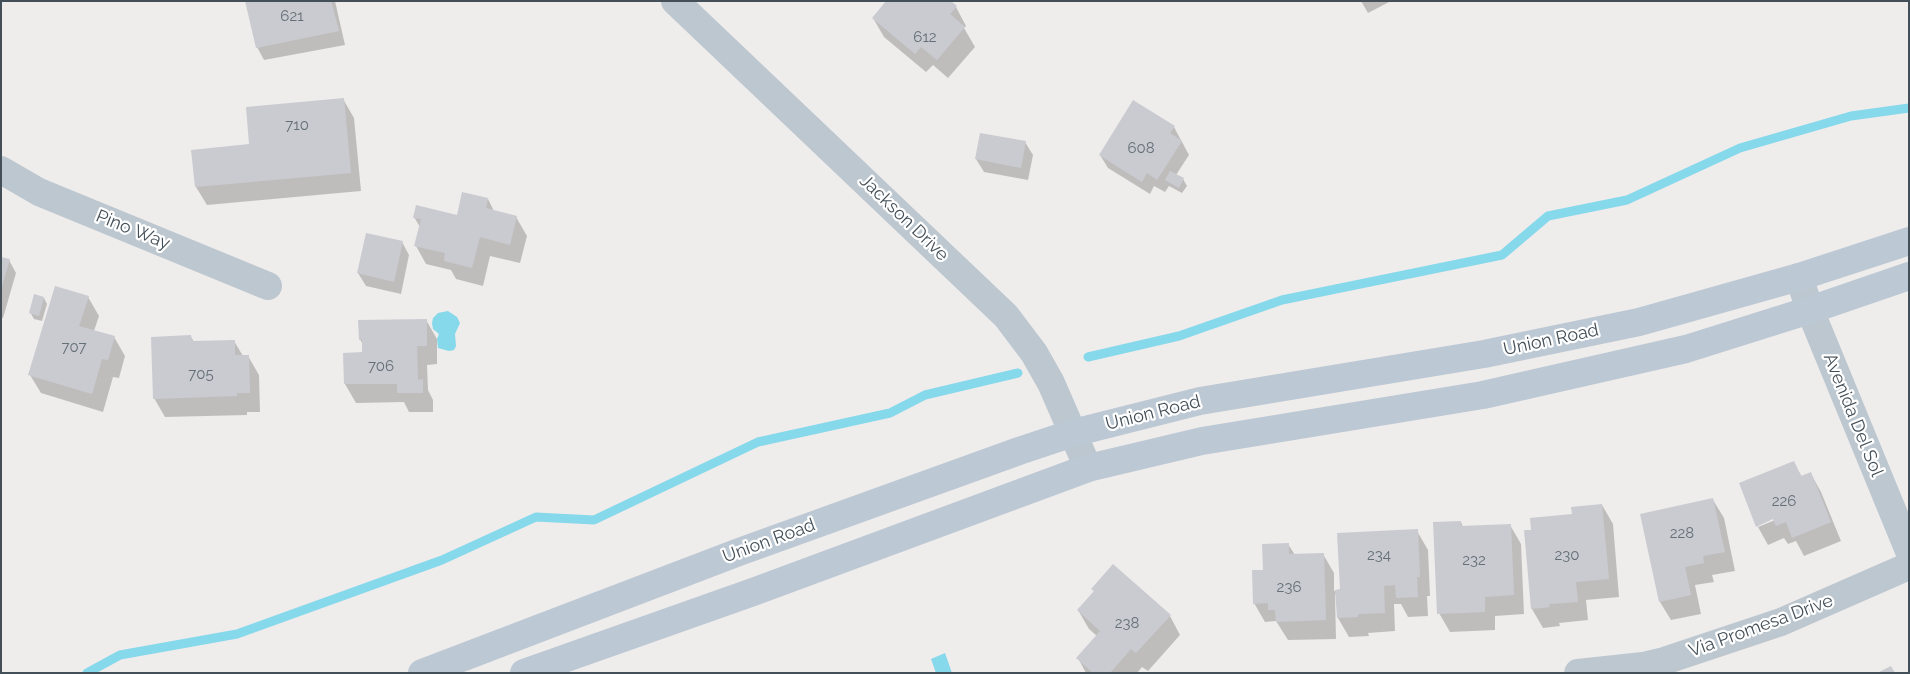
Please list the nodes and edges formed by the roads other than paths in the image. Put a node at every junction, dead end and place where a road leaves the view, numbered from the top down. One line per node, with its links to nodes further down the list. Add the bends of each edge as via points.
1 (675, 1): 8 (street, Jackson Drive, via 1006,316 1034,353)
2 (1, 170): 6 (street, Pino Way, via 39,192)
3 (1909, 241): 5 (main road, Union Road)
4 (1909, 276): 7 (main road)
5 (1799, 277): 7 (street, Avenida Del Sol); 8 (main road, Union Road, via 1639,322 1484,354 1200,401)
6 (268, 286)
7 (1810, 310): 9 (main road, via 1686,349 1493,393 1202,441); 10 (street, Avenida Del Sol)
8 (1073, 433): 9 (street, Jackson Drive); 13 (main road, Union Road, via 1018,450 757,546)
9 (1088, 468): 14 (main road)
10 (1909, 551)
11 (1909, 566): 12 (street, Via Promesa Drive, via 1781,622)
12 (1644, 669): 15 (street, Via Promesa Drive)
13 (422, 673)
14 (524, 673)
15 (1578, 673)

